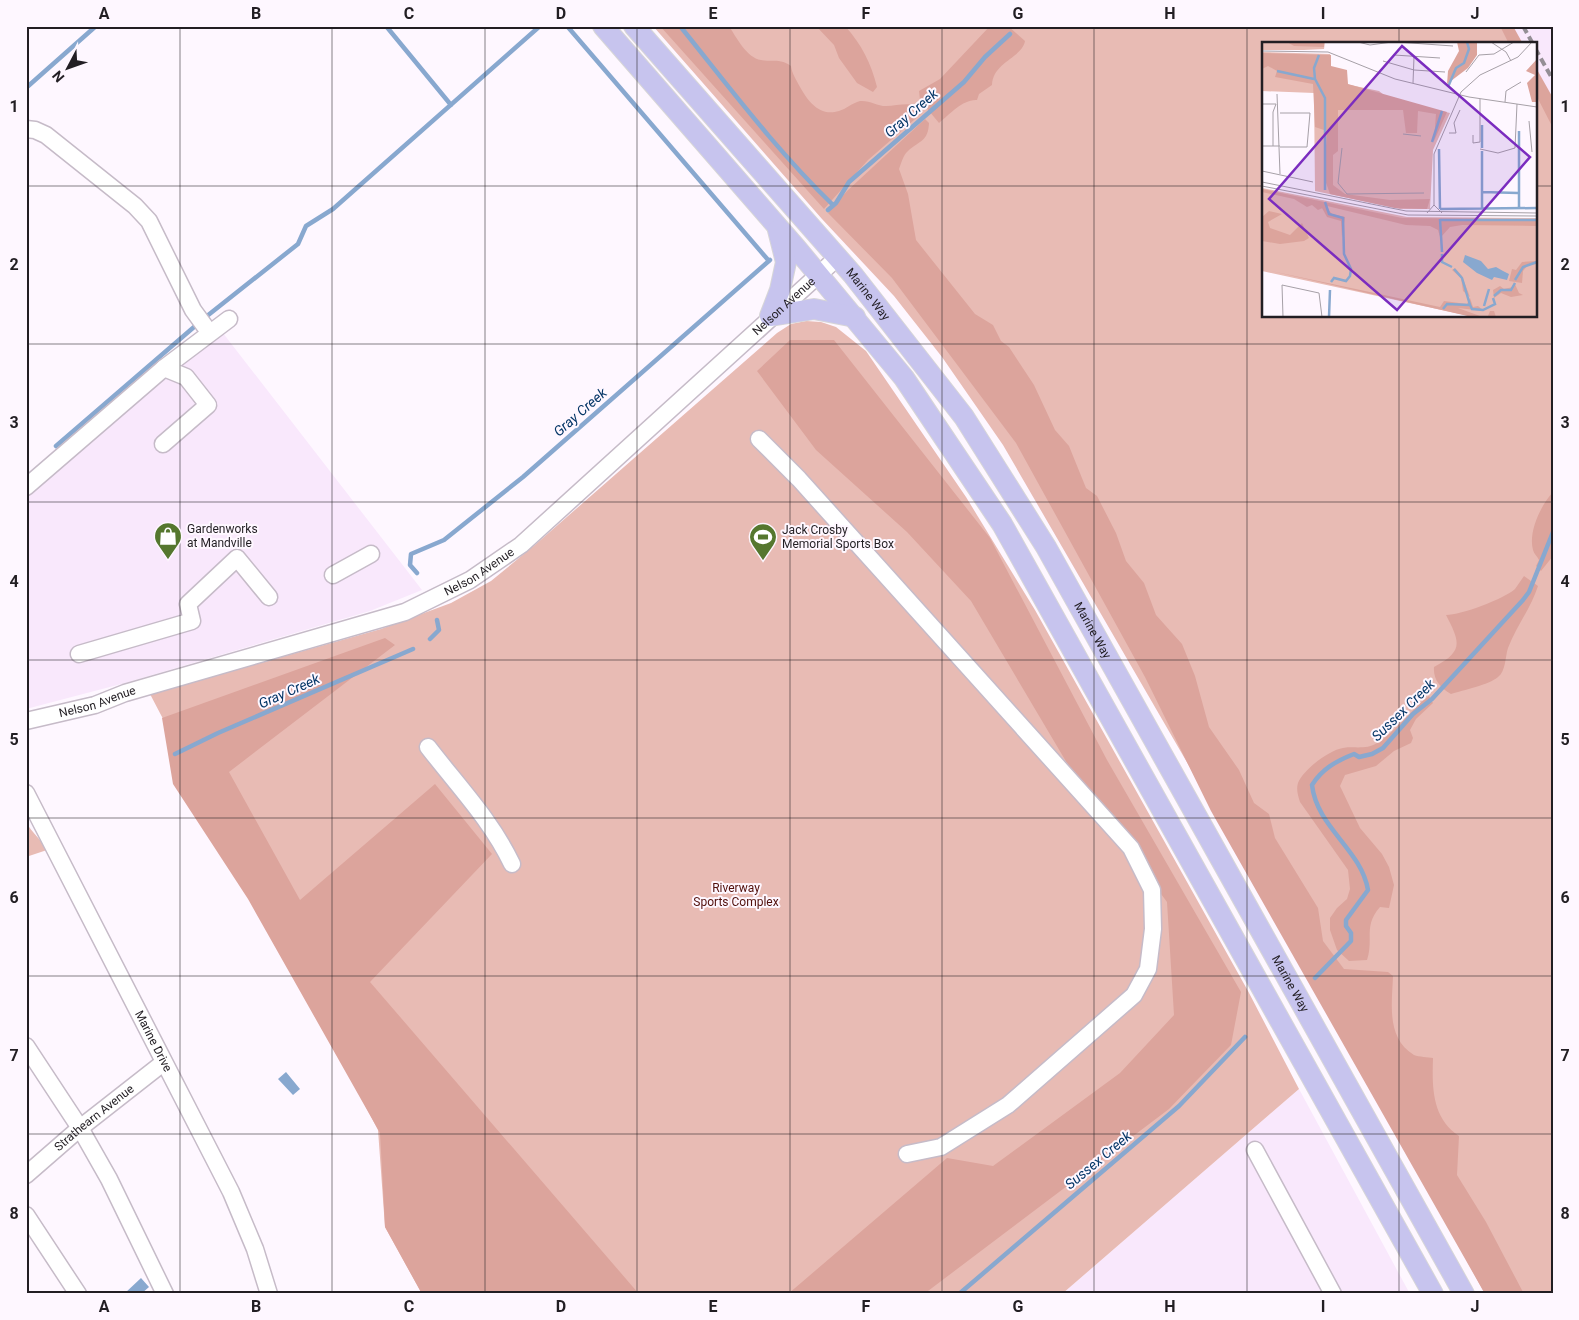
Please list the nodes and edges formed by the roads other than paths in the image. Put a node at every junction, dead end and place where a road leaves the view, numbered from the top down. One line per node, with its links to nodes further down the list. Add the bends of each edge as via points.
1 (603, 26): 4 (main road, Marine Way)
2 (634, 26): 5 (main road, Marine Way)
3 (26, 129): 10 (street, via 46,135 136,206 156,233 180,286)
4 (778, 226): 6 (main road, Marine Way); 7 (main road, via 786,262)
5 (838, 257): 6 (street, Nelson Avenue); 35 (main road, Marine Way, via 889,318 964,418 1046,547)
6 (818, 274): 7 (street, Nelson Avenue); 8 (main road, Marine Way)
7 (770, 316): 8 (main road, via 814,309); 19 (street, Nelson Avenue, via 521,544 470,580 405,612 124,693 95,705)
8 (855, 317): 34 (main road, Marine Way, via 904,378 1002,524)
9 (229, 319): 10 (street)
10 (209, 332): 11 (street)
11 (164, 368): 13 (street, via 186,377 208,405); 14 (street)
12 (758, 439): 27 (street, via 799,479 1131,848 1152,890 1153,929 1148,969 1134,994 1008,1104 942,1147)
13 (163, 444)
14 (26, 487)
15 (371, 554): 16 (street)
16 (333, 575)
17 (269, 597): 18 (street, via 237,558 188,604 192,621)
18 (79, 654)
19 (26, 721)
20 (428, 747): 22 (street, via 468,800 486,818)
21 (26, 793): 24 (street, Marine Drive)
22 (512, 864)
23 (26, 1046): 25 (street)
24 (163, 1062): 25 (street, Strathearn Avenue); 32 (street, Marine Drive, via 231,1192 255,1249)
25 (80, 1128): 28 (street, Strathearn Avenue); 31 (street)
26 (1255, 1150): 33 (street)
27 (907, 1154)
28 (26, 1175)
29 (26, 1216): 30 (street)
30 (78, 1294)
31 (166, 1294)
32 (269, 1294)
33 (1333, 1294)
34 (1433, 1294)
35 (1464, 1294)

